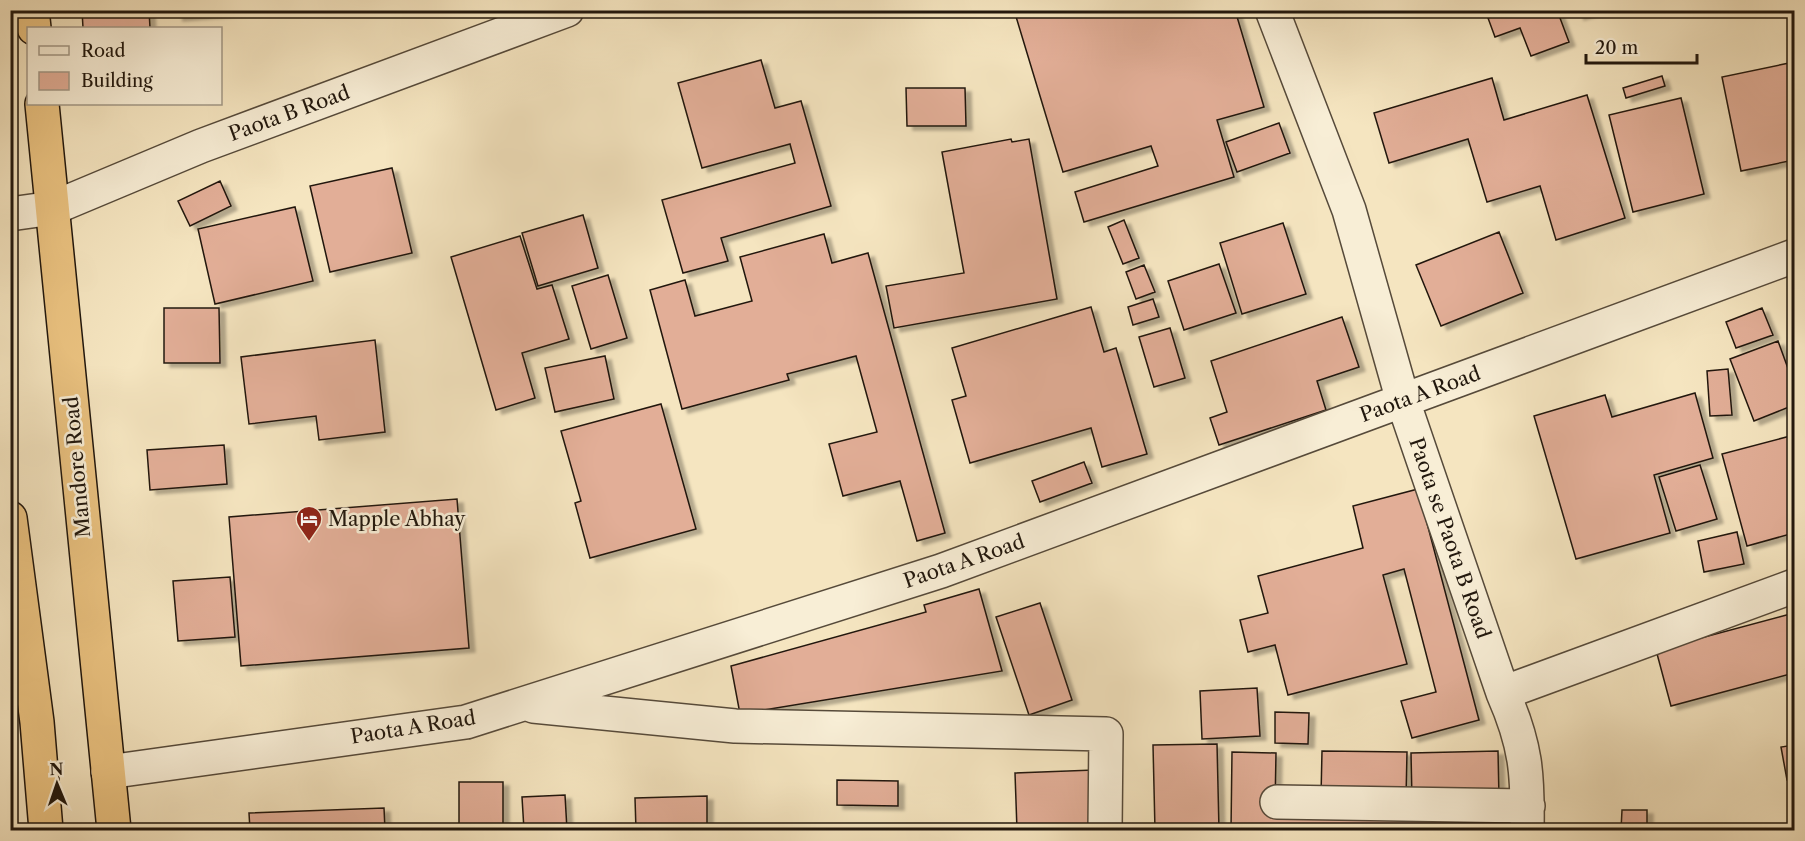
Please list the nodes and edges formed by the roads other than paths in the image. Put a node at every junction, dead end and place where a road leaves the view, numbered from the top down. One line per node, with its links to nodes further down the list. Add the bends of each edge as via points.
1 (32, 10): 4 (highway)
2 (567, 10): 6 (street, Paota B Road, via 201,146)
3 (1272, 10): 9 (street, Paota se Paota B Road, via 1349,210)
4 (34, 27)
5 (42, 105): 6 (highway, Mandore Road)
6 (53, 208): 7 (street, Paota B Road); 14 (highway, Mandore Road)
7 (10, 214)
8 (1794, 256): 9 (street, Paota A Road)
9 (1402, 400): 12 (street, Paota se Paota B Road); 13 (street, Paota A Road, via 941,571)
10 (10, 518): 17 (highway, via 37,722)
11 (1794, 586): 12 (street)
12 (1503, 693): 16 (street, Paota se Paota B Road, via 1518,727 1528,779)
13 (519, 705): 14 (street, Paota A Road, via 466,722); 19 (street, via 735,726 1106,734)
14 (108, 772): 18 (highway, Mandore Road)
15 (1277, 802): 16 (street)
16 (1527, 818)
17 (46, 831)
18 (114, 831)
19 (1105, 831)

